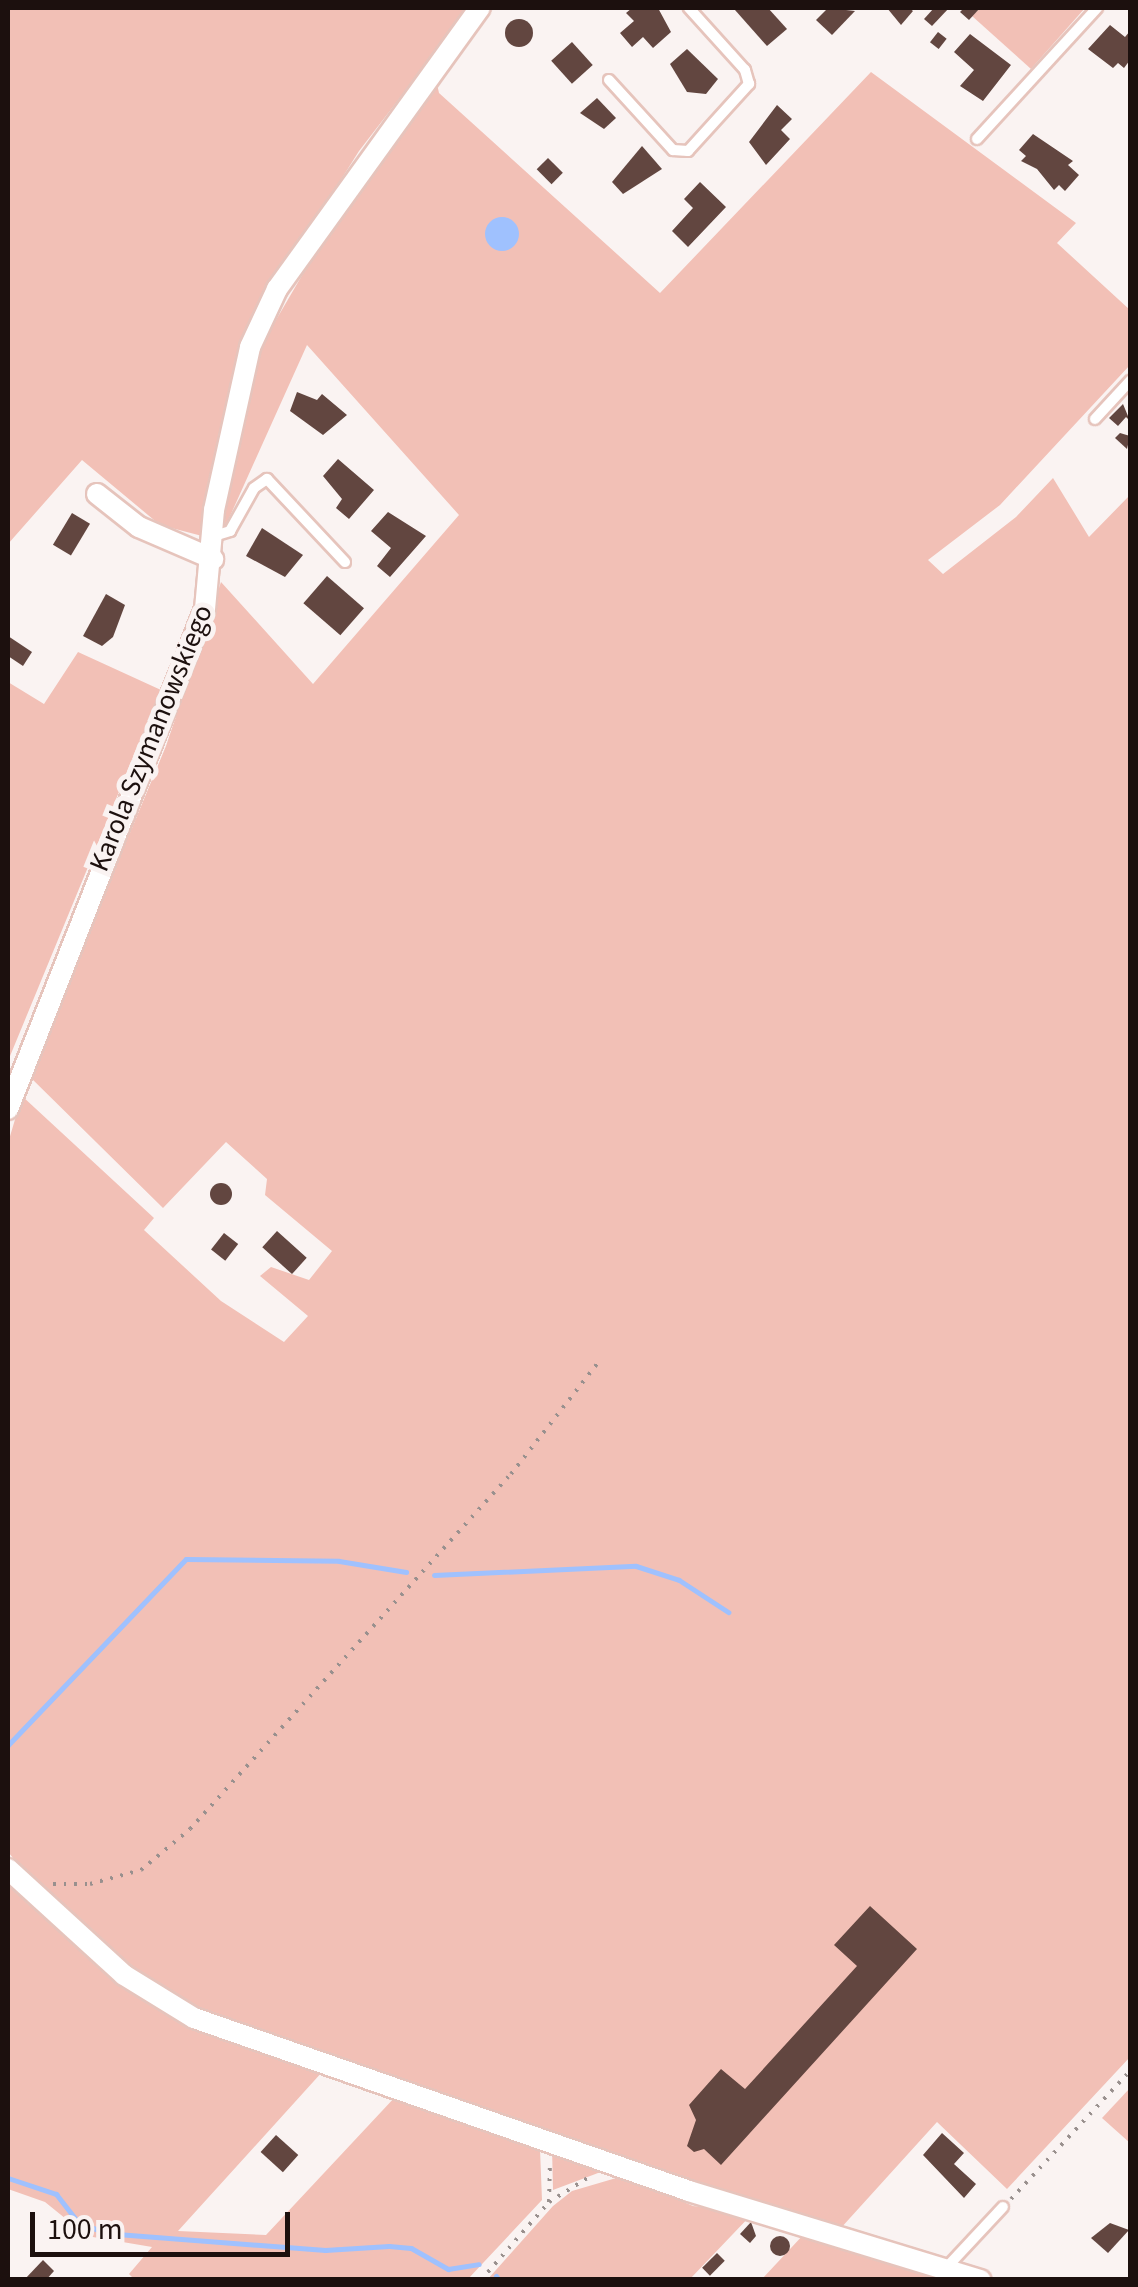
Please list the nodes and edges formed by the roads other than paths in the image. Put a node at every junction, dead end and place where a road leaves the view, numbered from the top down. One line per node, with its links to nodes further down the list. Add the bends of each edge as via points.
1 (480, 8): 9 (street, Karola Szymanowskiego, via 277,290 250,347 232,416)
2 (689, 8): 4 (lane, via 745,70 749,84 688,151 673,150)
3 (1097, 8): 5 (lane)
4 (610, 80)
5 (977, 139)
6 (1130, 380): 7 (lane)
7 (1095, 419)
8 (97, 494): 10 (street, via 139,527)
9 (214, 536): 10 (street, Karola Szymanowskiego); 11 (lane, via 230,530 254,488 267,479)
10 (213, 558): 12 (street, Karola Szymanowskiego, via 205,609)
11 (345, 562)
12 (8, 1109)
13 (8, 1868): 15 (street, via 124,1975 194,2018 626,2169 906,2260)
14 (1003, 2207): 15 (lane)
15 (947, 2267): 16 (street)
16 (981, 2280)

